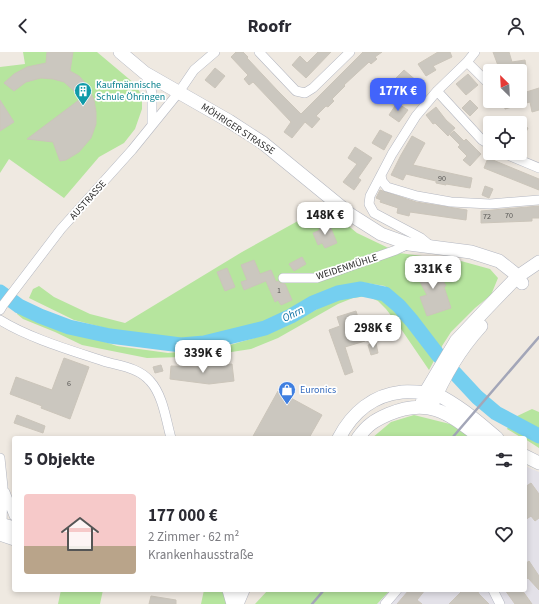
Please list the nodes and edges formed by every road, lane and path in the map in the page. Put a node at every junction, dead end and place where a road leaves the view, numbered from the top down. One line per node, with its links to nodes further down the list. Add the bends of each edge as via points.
1 (120, 52): 7 (street, MÖHRIGER STRASSE)
2 (215, 52): 10 (street, AUSTRASSE, via 194,70)
3 (259, 52): 4 (street, via 296,91 305,93)
4 (350, 52)
5 (475, 52): 6 (street)
6 (467, 62): 8 (street); 9 (street)
7 (145, 73): 10 (street, MÖHRIGER STRASSE); 11 (street, via 152,93)
8 (483, 78)
9 (437, 91): 12 (street); 15 (street, via 416,116)
10 (179, 92): 11 (street, AUSTRASSE); 17 (street, MÖHRIGER STRASSE, via 264,143 351,215 381,234)
11 (152, 124): 23 (street, AUSTRASSE, via 62,229)
12 (483, 140)
13 (520, 160): 14 (street)
14 (539, 168)
15 (381, 175): 16 (street, via 387,187 451,202 490,204); 18 (street, via 370,196 369,204 374,212 421,238)
16 (539, 200)
17 (408, 244): 18 (street, MÖHRIGER STRASSE); 21 (street, WEIDENMÜHLE, via 317,278)
18 (433, 248): 22 (street, MÖHRIGER STRASSE, via 471,252 499,261)
19 (539, 262): 22 (street)
20 (539, 270): 22 (street)
21 (283, 278)
22 (520, 280): 25 (street); 25 (street, via 488,306 456,341)
23 (1, 308)
24 (0, 320): 28 (street, via 14,329 143,374 156,389)
25 (440, 378): 26 (street)
26 (431, 394): 27 (street); 29 (street, via 404,392 375,400 360,409); 32 (street, via 461,408)
27 (426, 407): 30 (street, via 399,410 380,418 366,427); 31 (street, via 442,411)
28 (170, 436)
29 (340, 436)
30 (359, 436)
31 (478, 436)
32 (495, 436)
33 (527, 457): 35 (street)
34 (0, 458): 38 (street)
35 (539, 463)
36 (527, 467): 37 (street)
37 (539, 472)
38 (2, 490): 39 (street); 40 (street)
39 (12, 512)
40 (3, 528): 41 (street)
41 (12, 536)
42 (395, 592): 44 (street)
43 (494, 592): 45 (street)
44 (385, 604)
45 (500, 604)

